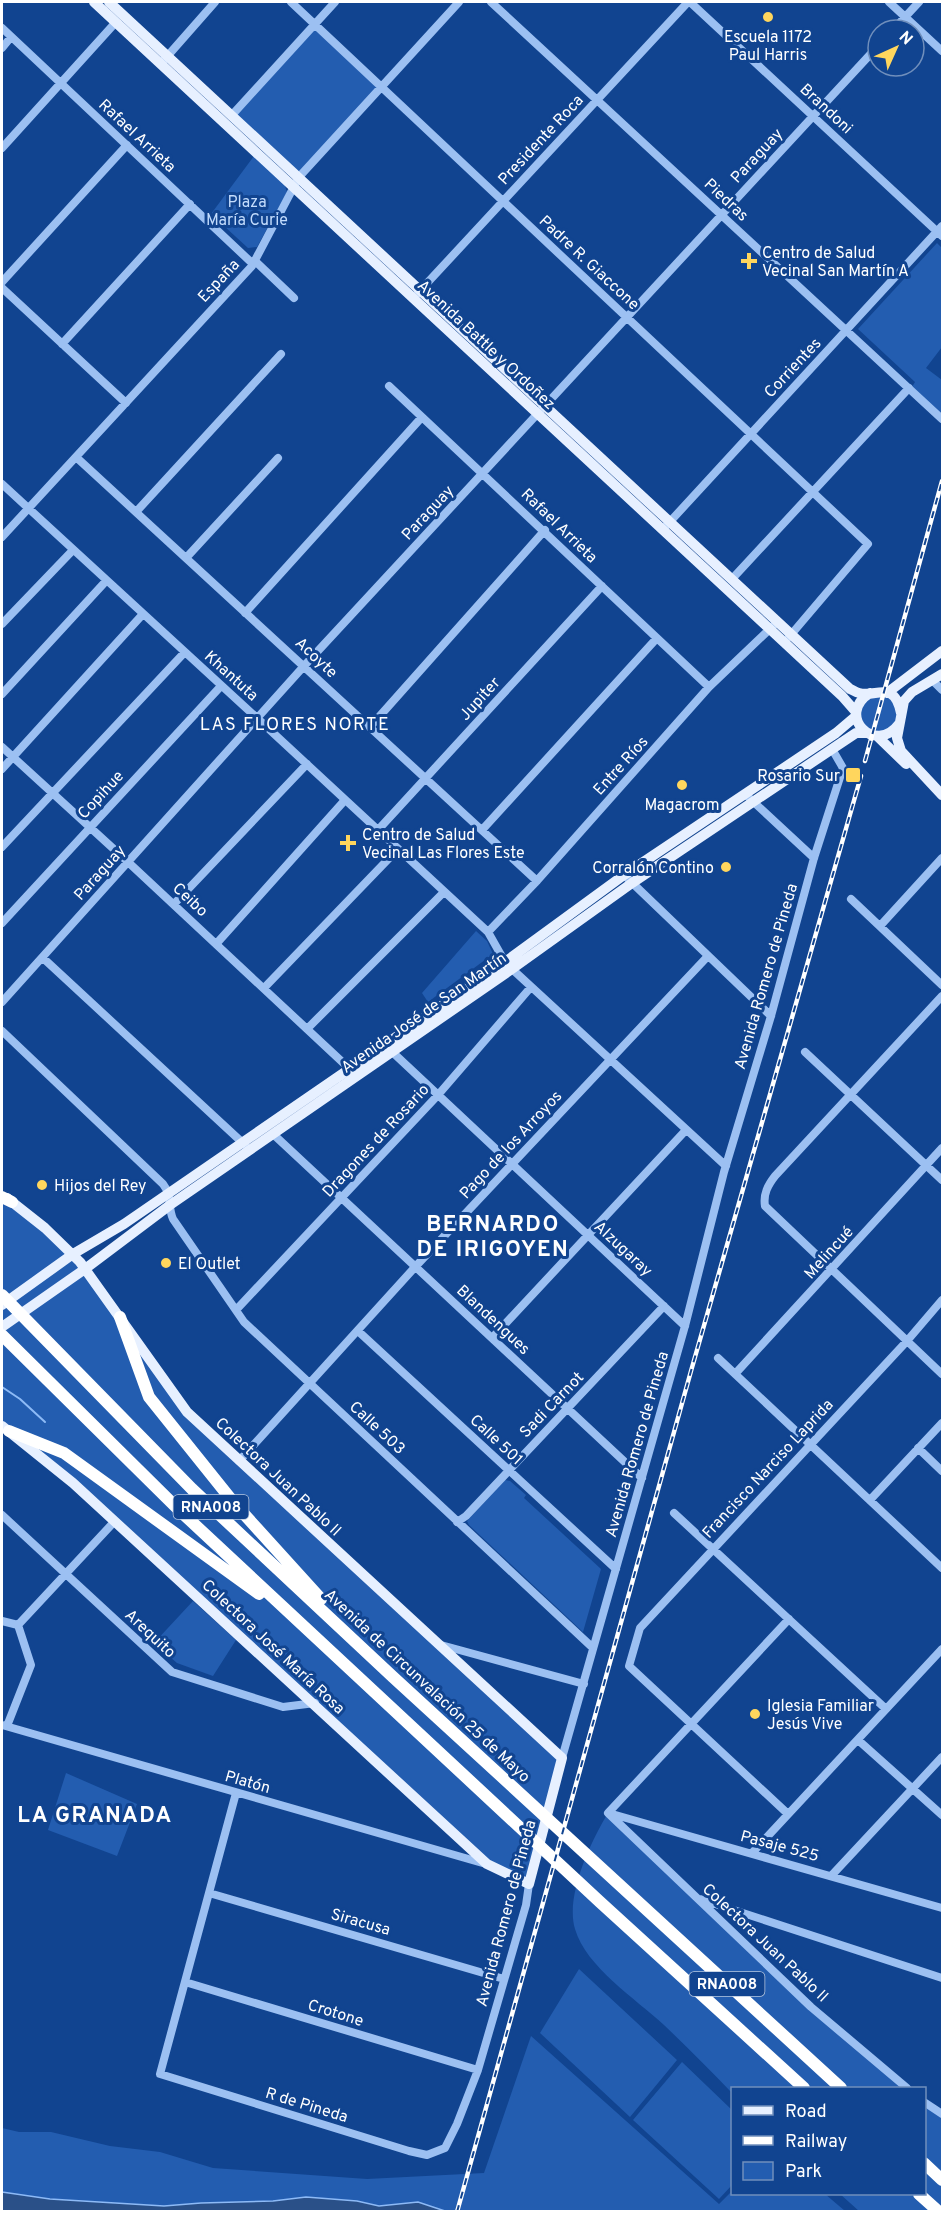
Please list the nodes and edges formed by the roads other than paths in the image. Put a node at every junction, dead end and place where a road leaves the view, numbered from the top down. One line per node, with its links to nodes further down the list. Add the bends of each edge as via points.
1 (94, 2): 12 (main road, Avenida Battle y Ordoñez)
2 (109, 2): 19 (main road, Avenida Battle y Ordoñez)
3 (215, 2): 19 (street)
4 (291, 2): 13 (street, Padre R. Giaccone)
5 (335, 2): 13 (street)
6 (459, 2): 21 (street, España)
7 (491, 2): 22 (street, Piedras)
8 (689, 2): 22 (street, Presidente Roca); 24 (street, Brandoni)
9 (889, 2): 11 (street)
10 (919, 2): 11 (street)
11 (905, 17): 17 (street)
12 (116, 22): 19 (main road, Avenida Battle y Ordoñez); 20 (street)
13 (315, 24): 21 (street, Padre R. Giaccone); 23 (street)
14 (2, 28): 15 (street, Rafael Arrieta)
15 (11, 37): 16 (street); 20 (street, Rafael Arrieta)
16 (2, 48)
17 (942, 51)
18 (866, 59): 24 (street, Paraguay)
19 (165, 60): 23 (main road, Avenida Battle y Ordoñez); 27 (main road, Avenida Battle y Ordoñez)
20 (61, 83): 25 (street, Rafael Arrieta); 26 (street)
21 (381, 86): 27 (street, España); 28 (street, Padre R. Giaccone)
22 (597, 100): 28 (street, Presidente Roca); 30 (street, Piedras)
23 (232, 115): 27 (main road, Avenida Battle y Ordoñez)
24 (813, 116): 30 (street, Paraguay); 31 (street, Brandoni)
25 (127, 145): 29 (street, Rafael Arrieta); 33 (street)
26 (2, 148)
27 (296, 182): 32 (street, España); 35 (main road, Avenida Battle y Ordoñez)
28 (503, 201): 35 (street, Presidente Roca); 37 (street, Padre R. Giaccone)
29 (190, 204): 32 (street, Rafael Arrieta); 39 (street)
30 (721, 215): 37 (street, Paraguay); 38 (street, Piedras)
31 (941, 231): 38 (street, Corrientes)
32 (254, 262): 36 (street, Rafael Arrieta); 43 (street, España)
33 (2, 282)
34 (2, 288): 39 (street)
35 (417, 294): 44 (main road, Avenida Battle y Ordoñez)
36 (294, 298)
37 (627, 317): 44 (street, Paraguay); 47 (street, Padre R. Giaccone)
38 (846, 331): 42 (street, Piedras); 47 (street, Corrientes)
39 (62, 344): 43 (street)
40 (281, 354): 54 (street)
41 (389, 386): 45 (street, Rafael Arrieta)
42 (909, 388): 46 (street, Piedras); 52 (street)
43 (126, 402): 48 (street, España)
44 (542, 408): 50 (street, Paraguay); 55 (main road, Avenida Battle y Ordoñez)
45 (422, 417): 50 (street, Rafael Arrieta); 63 (street)
46 (942, 419)
47 (751, 434): 52 (street, Padre R. Giaccone); 55 (street, Corrientes)
48 (76, 457): 53 (street, España); 54 (street, Acoyte)
49 (278, 458): 59 (street)
50 (483, 473): 56 (street, Rafael Arrieta); 71 (street, Paraguay)
51 (2, 484): 53 (street, Khantuta)
52 (812, 493): 60 (street); 68 (street, Padre R. Giaccone, via 868,544)
53 (28, 508): 57 (street, España); 58 (street, Khantuta)
54 (136, 512): 59 (street, Acoyte)
55 (667, 525): 60 (main road, Avenida Battle y Ordoñez); 66 (main road, Avenida Battle y Ordoñez)
56 (544, 530): 62 (street, Rafael Arrieta); 83 (street)
57 (2, 537)
58 (73, 550): 61 (street, Khantuta); 65 (street)
59 (186, 558): 63 (street, Acoyte)
60 (732, 579): 66 (main road, Avenida Battle y Ordoñez)
61 (106, 581): 64 (street, Khantuta); 79 (street)
62 (602, 586): 67 (street, Rafael Arrieta); 90 (street, Jupiter)
63 (245, 612): 71 (street, Acoyte)
64 (143, 614): 70 (street, Khantuta); 87 (street)
65 (2, 624)
66 (774, 626): 68 (main road, Avenida Battle y Ordoñez); 75 (street, Entre Ríos)
67 (657, 638): 75 (street, Rafael Arrieta); 98 (street)
68 (788, 638): 77 (main road, Avenida Battle y Ordoñez, via 850,688 860,694); 80 (main road, Avenida Battle y Ordoñez)
69 (942, 651): 78 (main road)
70 (184, 653): 74 (street, Khantuta); 92 (street)
71 (304, 666): 81 (street, Paraguay); 83 (street, Acoyte)
72 (942, 674): 73 (main road)
73 (933, 681): 76 (street); 82 (main road, via 912,692 904,701)
74 (221, 686): 81 (street, Khantuta); 96 (street, Copihue)
75 (710, 687): 105 (street, Entre Ríos)
76 (942, 690)
77 (870, 693): 78 (main road); 80 (main road, via 858,704)
78 (887, 693): 82 (main road, via 895,699)
79 (2, 694)
80 (856, 714): 84 (main road, via 860,726); 93 (main road, Avenida José de San Martín, via 836,733)
81 (257, 718): 88 (street, Khantuta); 103 (street, Paraguay)
82 (900, 718): 84 (main road, via 889,734); 91 (main road, via 897,738 901,751)
83 (370, 727): 90 (street, Acoyte)
84 (872, 734): 86 (main road, Avenida José de San Martín, via 856,734); 91 (main road)
85 (2, 747): 87 (street, Ceibo)
86 (832, 749): 95 (main road, Avenida José de San Martín); 101 (street, Avenida Romero de Pineda, via 843,768)
87 (13, 757): 89 (street); 92 (street, Ceibo)
88 (306, 764): 94 (street, Khantuta); 108 (street)
89 (2, 769)
90 (426, 779): 97 (street, Jupiter); 98 (street, Acoyte)
91 (938, 790)
92 (52, 793): 96 (street, Ceibo); 99 (street)
93 (745, 794): 95 (street); 104 (main road, Avenida José de San Martín)
94 (345, 800): 97 (street, Khantuta); 112 (street)
95 (754, 802): 101 (street); 104 (main road, Avenida José de San Martín)
96 (90, 827): 103 (street, Ceibo); 109 (street, Copihue)
97 (378, 830): 100 (street, Khantuta)
98 (482, 830): 105 (street, Acoyte)
99 (2, 846)
100 (398, 849): 106 (street, Khantuta); 118 (street)
101 (814, 858): 121 (street, Avenida Romero de Pineda)
102 (942, 858): 110 (street)
103 (128, 862): 108 (street, Ceibo); 114 (street, Paraguay)
104 (628, 879): 113 (street); 115 (main road, Avenida José de San Martín)
105 (537, 881): 111 (street, Entre Ríos)
106 (444, 892): 111 (street, Khantuta); 122 (street)
107 (851, 899): 110 (street)
108 (174, 904): 112 (street, Ceibo)
109 (2, 923)
110 (880, 926): 116 (street)
111 (488, 932): 115 (street, Khantuta)
112 (217, 944): 118 (street, Ceibo)
113 (708, 956): 121 (street); 126 (street, Pago de los Arroyos)
114 (43, 958): 120 (street, Paraguay); 132 (street)
115 (508, 966): 117 (street, Khantuta); 124 (main road, Avenida José de San Martín)
116 (942, 984)
117 (531, 987): 126 (street, Khantuta); 128 (street, Dragones de Rosario)
118 (264, 988): 122 (street, Ceibo)
119 (942, 996): 129 (street)
120 (2, 1002)
121 (771, 1016): 136 (street, Avenida Romero de Pineda)
122 (307, 1029): 127 (street, Ceibo)
123 (2, 1032): 138 (street)
124 (388, 1048): 127 (main road, Avenida José de San Martín); 128 (street, Alzugaray)
125 (805, 1052): 129 (street)
126 (610, 1059): 130 (street, Khantuta); 134 (street, Pago de los Arroyos)
127 (353, 1072): 131 (main road, Avenida José de San Martín); 132 (main road, Avenida José de San Martín)
128 (438, 1095): 134 (street, Alzugaray); 140 (street, Dragones de Rosario)
129 (851, 1095): 135 (street); 146 (street, via 775,1176 764,1198 765,1206)
130 (686, 1130): 136 (street, Khantuta); 142 (street)
131 (273, 1134): 132 (main road, Avenida José de San Martín); 140 (street, Blandengues)
132 (246, 1146): 138 (main road, Avenida José de San Martín); 141 (main road, Avenida José de San Martín)
133 (942, 1148): 135 (street, Melincué)
134 (512, 1164): 142 (street, Alzugaray); 144 (street, Pago de los Arroyos)
135 (927, 1165): 137 (street); 146 (street, Melincué)
136 (726, 1166): 154 (street, Avenida Romero de Pineda)
137 (942, 1180)
138 (169, 1192): 141 (street); 143 (main road, Avenida José de San Martín)
139 (5, 1198): 143 (main road, Colectora Juan Pablo II)
140 (342, 1198): 144 (street, Blandengues); 151 (street, Dragones de Rosario)
141 (170, 1205): 145 (main road, Avenida José de San Martín); 151 (street, Calle 503, via 173,1218)
142 (589, 1235): 150 (street, Alzugaray); 157 (street)
143 (73, 1254): 145 (main road, Colectora Juan Pablo II); 149 (main road, Avenida José de San Martín)
144 (416, 1266): 155 (street, Pago de los Arroyos); 157 (street, Blandengues)
145 (85, 1269): 152 (main road, Colectora Juan Pablo II); 153 (main road, Avenida José de San Martín)
146 (832, 1269): 158 (street); 160 (street, Melincué)
147 (2, 1295): 188 (highway, Avenida de Circunvalación 25 de Mayo / RNA008, via 192,1489)
148 (942, 1300): 158 (street, Francisco Narciso Laprida)
149 (2, 1305)
150 (664, 1306): 154 (street, Alzugaray); 163 (street, Sadi Carnot)
151 (236, 1310): 162 (street, Calle 503)
152 (120, 1317): 168 (main road, Colectora Juan Pablo II, via 187,1412); 188 (highway, RNA008, via 149,1397 169,1424 241,1511)
153 (2, 1326)
154 (685, 1326): 171 (street, Avenida Romero de Pineda)
155 (358, 1331): 162 (street, Pago de los Arroyos); 169 (street, Calle 501)
156 (2, 1335): 184 (highway, RNA008, via 178,1510)
157 (492, 1338): 163 (street, Blandengues)
158 (907, 1341): 161 (street); 166 (street, Francisco Narciso Laprida)
159 (718, 1358): 160 (street)
160 (735, 1374): 166 (street)
161 (942, 1374)
162 (310, 1384): 168 (street, Pago de los Arroyos); 176 (street, Calle 503)
163 (568, 1408): 169 (street, Sadi Carnot); 171 (street, Blandengues)
164 (942, 1422): 167 (street)
165 (5, 1428): 175 (main road, Colectora José María Rosa); 184 (highway, via 64,1453)
166 (810, 1444): 172 (street); 177 (street, Francisco Narciso Laprida)
167 (918, 1448): 170 (street); 172 (street)
168 (239, 1461): 185 (main road, Colectora Juan Pablo II)
169 (509, 1470): 176 (street, Sadi Carnot); 179 (street, Calle 501)
170 (942, 1471)
171 (642, 1478): 179 (street, Avenida Romero de Pineda)
172 (870, 1500): 178 (street)
173 (674, 1513): 177 (street)
174 (2, 1515): 180 (street, Arequito)
175 (114, 1522): 180 (street); 190 (main road, Colectora José María Rosa)
176 (457, 1522): 186 (street, Calle 503)
177 (712, 1548): 181 (street); 192 (street, Francisco Narciso Laprida, via 640,1628 629,1666)
178 (942, 1568)
179 (616, 1569): 186 (street, Avenida Romero de Pineda)
180 (66, 1575): 183 (street); 190 (street, Arequito, via 171,1672 283,1707)
181 (789, 1619): 191 (street); 192 (street)
182 (2, 1621): 183 (street)
183 (18, 1625): 193 (street, via 31,1665)
184 (308, 1631): 213 (highway, RNA008)
185 (441, 1645): 189 (street); 196 (main road, Colectora Juan Pablo II)
186 (593, 1648): 189 (street, Avenida Romero de Pineda)
187 (942, 1649): 191 (street)
188 (393, 1677): 214 (highway, Avenida de Circunvalación 25 de Mayo / RNA008)
189 (584, 1684): 196 (street, Avenida Romero de Pineda)
190 (315, 1703): 203 (main road, Colectora José María Rosa)
191 (886, 1709): 194 (street)
192 (692, 1724): 199 (street); 200 (street)
193 (4, 1726): 198 (street, Platón)
194 (858, 1740): 197 (street); 200 (street)
195 (942, 1757): 197 (street)
196 (562, 1758): 205 (main road, Avenida Romero de Pineda)
197 (912, 1789): 201 (street); 204 (street)
198 (236, 1793): 203 (street, Platón); 206 (street)
199 (608, 1813): 202 (street, Pasaje 525); 207 (street, Colectora Juan Pablo II)
200 (788, 1814): 202 (street)
201 (942, 1815)
202 (752, 1853): 204 (street, Pasaje 525)
203 (487, 1864): 205 (main road, Colectora José María Rosa)
204 (832, 1875): 208 (street, Pasaje 525)
205 (529, 1884): 210 (street, Avenida Romero de Pineda)
206 (209, 1893): 210 (street, Siracusa); 211 (street)
207 (696, 1898): 209 (street); 215 (street, Colectora Juan Pablo II, via 811,2007)
208 (942, 1908)
209 (942, 1978)
210 (504, 1979): 212 (street, Avenida Romero de Pineda)
211 (185, 1982): 212 (street, Crotone); 218 (street, R de Pineda, via 160,2074 410,2151 427,2155)
212 (478, 2070): 218 (street, Avenida Romero de Pineda)
213 (803, 2087)
214 (841, 2087)
215 (906, 2087)
216 (926, 2103): 217 (street)
217 (942, 2114)
218 (444, 2148)
219 (926, 2165): 220 (highway)
220 (942, 2180)
221 (922, 2195): 222 (highway)
222 (939, 2211)

